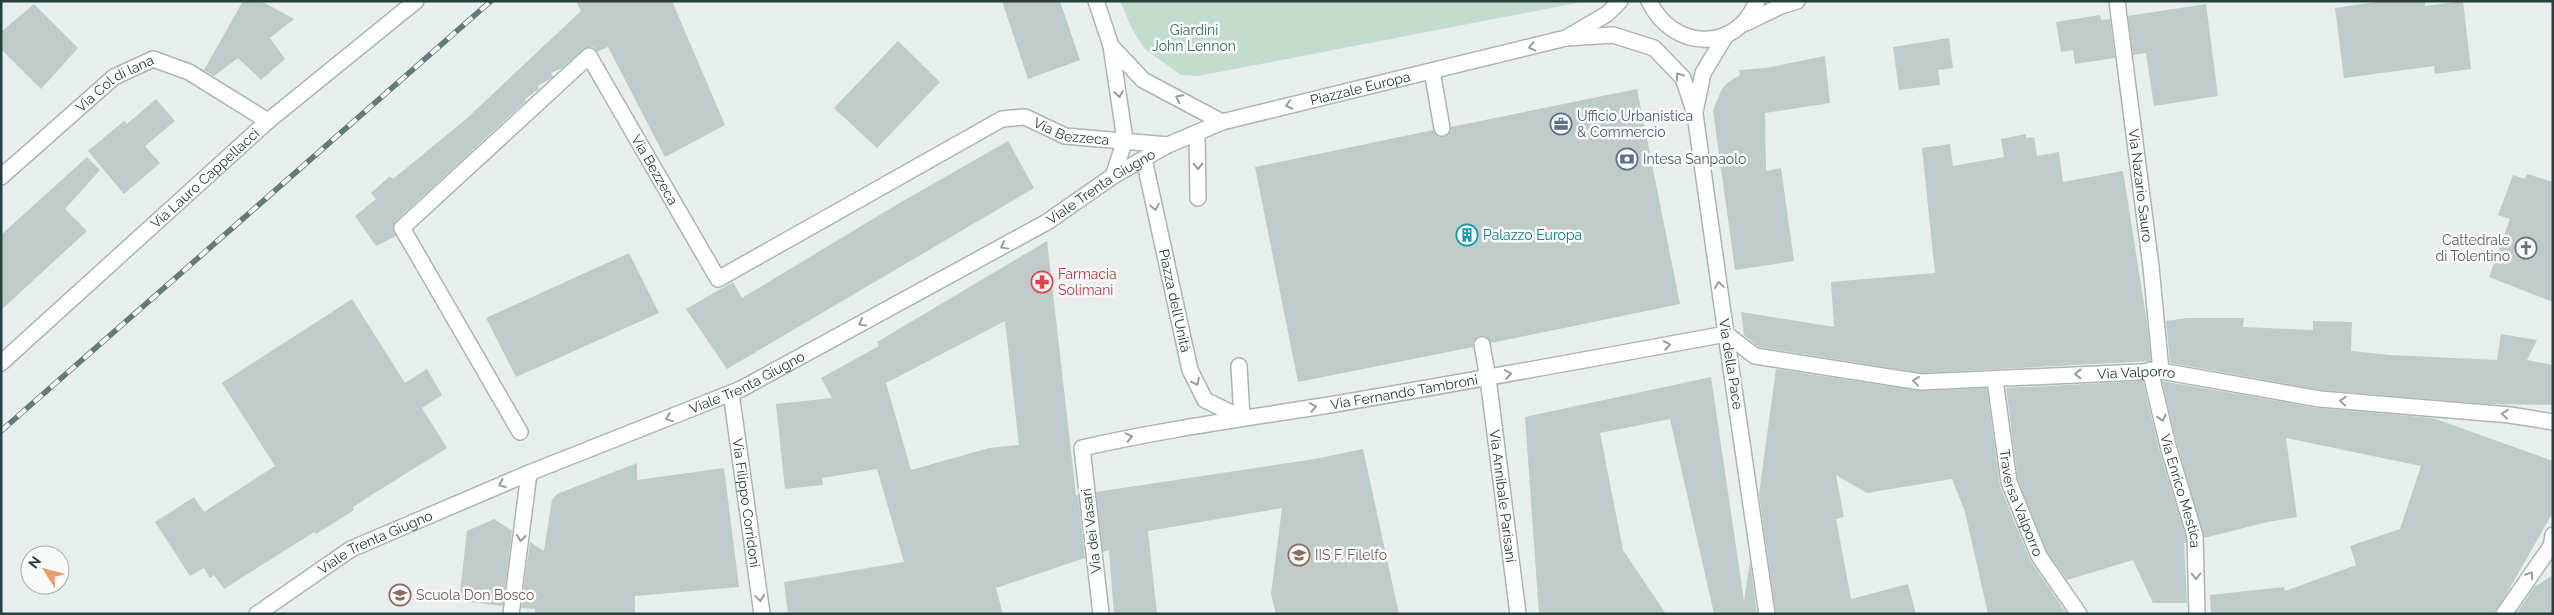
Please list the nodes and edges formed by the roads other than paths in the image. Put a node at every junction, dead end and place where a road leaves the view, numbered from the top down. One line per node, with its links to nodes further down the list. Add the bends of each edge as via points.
1 (416, 1): 14 (street, Via Lauro Cappellacci)
2 (1096, 1): 11 (street)
3 (1620, 1): 10 (street, Piazzale Europa, via 1607,14)
4 (1649, 1): 9 (street, via 1656,16 1670,29 1688,38 1707,40)
5 (1758, 1): 8 (street)
6 (1797, 1): 8 (street)
7 (2117, 1): 28 (street, Via Nazario Sauro, via 2151,268)
8 (1742, 25): 9 (street)
9 (1726, 36): 13 (street, Via della Pace, via 1704,73)
10 (1566, 38): 12 (street, Piazzale Europa, one-way to 12); 13 (street, Via della Pace, one-way to 10, via 1683,78 1654,48 1613,36)
11 (1111, 46): 15 (street, one-way to 11, via 1143,80); 18 (street, one-way to 18)
12 (1432, 71): 15 (street, Piazzale Europa, one-way to 15); 16 (street)
13 (1695, 114): 24 (street, Via della Pace, one-way to 13)
14 (268, 121): 21 (street, Via Col di lana, via 189,72 153,59 114,77); 26 (street, Via Lauro Cappellacci)
15 (1222, 122): 17 (street, Viale Trenta Giugno)
16 (1442, 128)
17 (1197, 133): 19 (street, Viale Trenta Giugno); 23 (street, one-way to 23)
18 (1125, 140): 19 (street, Via Bezzeca); 22 (street); 34 (street, Via Bezzeca, via 1066,136 1025,117 1002,119 718,279 589,56 402,228)
19 (1168, 145): 20 (street, Viale Trenta Giugno)
20 (1144, 159): 22 (street, Viale Trenta Giugno); 32 (street, Piazza dell'Unità, one-way to 32, via 1190,370 1205,400)
21 (1, 176)
22 (1113, 176): 31 (street, Viale Trenta Giugno, one-way to 31, via 1047,222)
23 (1198, 198)
24 (1726, 334): 29 (street, Via Fernando Tambroni, one-way to 24); 30 (street, Via Valporro, one-way to 24, via 1921,382 1755,356); 43 (street, Via della Pace)
25 (1482, 345): 29 (street, Via Annibale Parisani)
26 (1, 363)
27 (1239, 366): 32 (street)
28 (2155, 371): 30 (street, Via Valporro, one-way to 30); 33 (street, Via Valporro, one-way to 28, via 2510,415 2320,399); 45 (street, Via Enrico Mestica, one-way to 45, via 2168,446 2195,536)
29 (1488, 378): 32 (street, Via Fernando Tambroni, one-way to 29); 42 (street, Via Annibale Parisani)
30 (1995, 380): 44 (street, Traversa Valporro, via 2009,482 2039,556)
31 (731, 393): 36 (street, Viale Trenta Giugno, one-way to 36); 40 (street, Via Filippo Corridoni, one-way to 40)
32 (1242, 418): 35 (street, Via Fernando Tambroni, one-way to 32, via 1153,432)
33 (2553, 422)
34 (520, 432)
35 (1082, 448): 41 (street, Via dei Vasari)
36 (529, 473): 38 (street, Viale Trenta Giugno, one-way to 38, via 351,548); 39 (street, one-way to 39)
37 (2552, 543): 46 (street, one-way to 37)
38 (257, 614)
39 (511, 614)
40 (762, 614)
41 (1101, 614)
42 (1518, 614)
43 (1767, 614)
44 (2079, 614)
45 (2197, 614)
46 (2504, 614)

